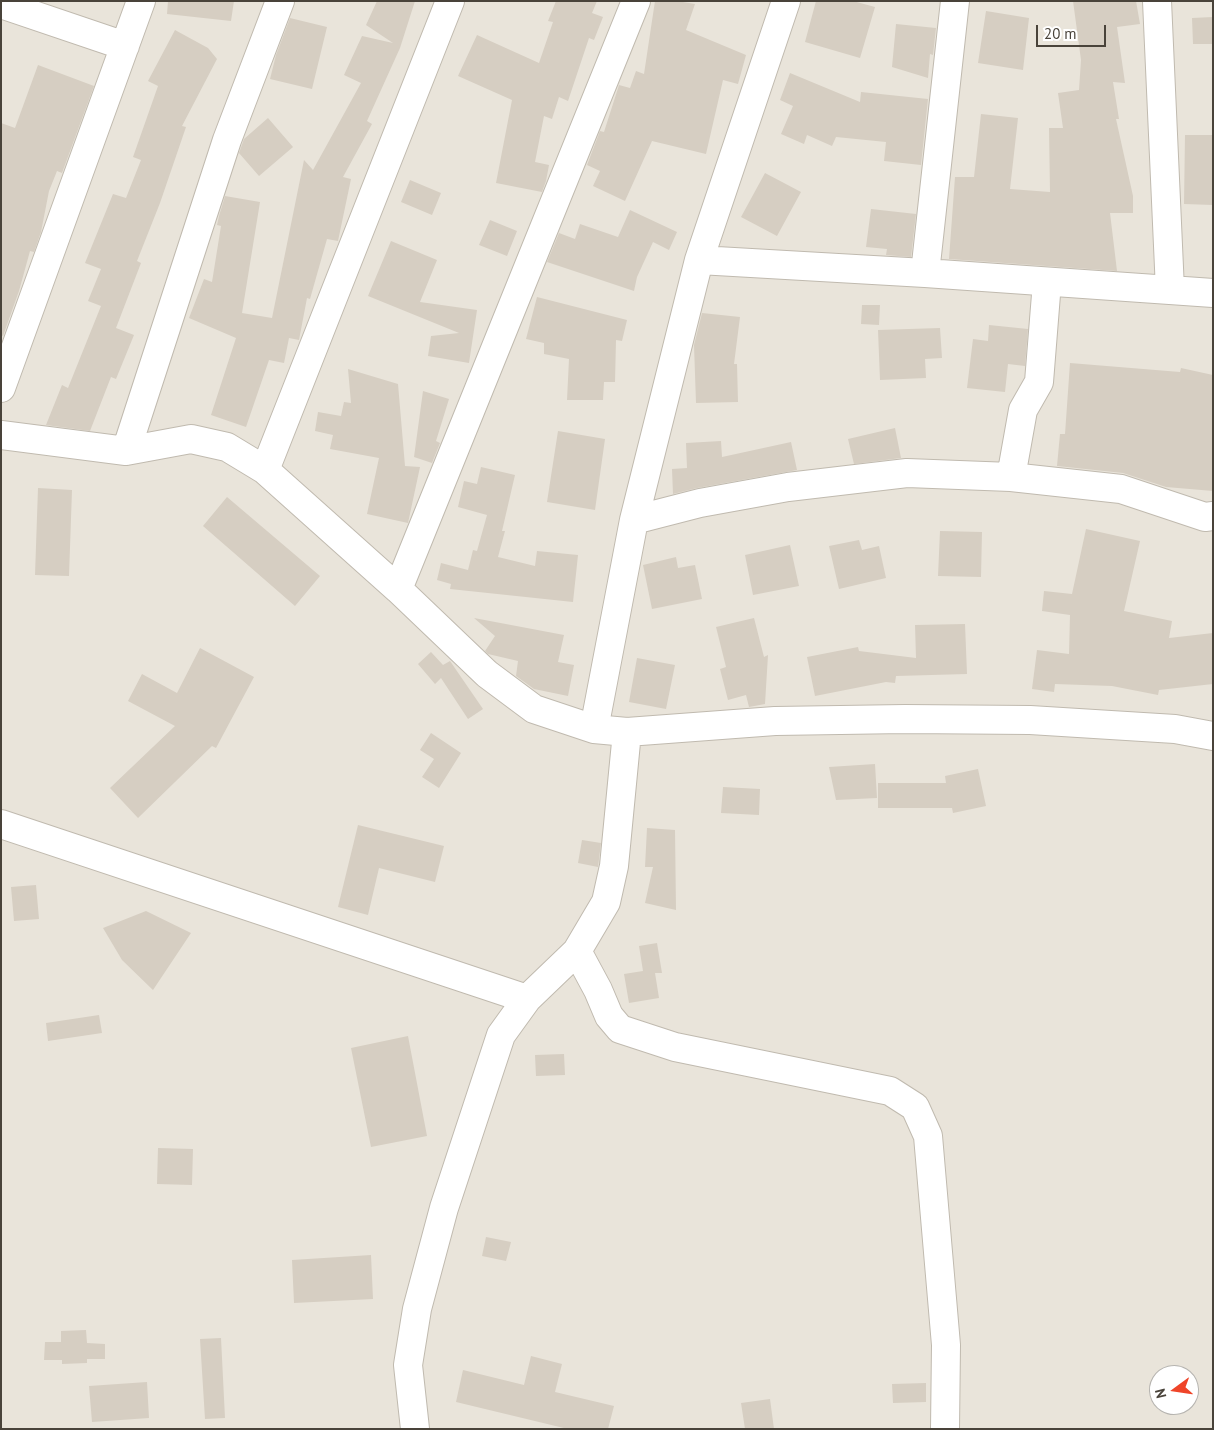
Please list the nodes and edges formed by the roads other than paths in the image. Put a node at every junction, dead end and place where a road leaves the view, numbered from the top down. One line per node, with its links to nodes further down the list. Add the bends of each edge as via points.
1 (141, 1): 9 (street)
2 (280, 1): 17 (street, via 227,140)
3 (450, 1): 18 (street)
4 (636, 1): 22 (street)
5 (786, 1): 10 (street)
6 (955, 1): 11 (street)
7 (1157, 1): 13 (street)
8 (9, 4): 9 (street)
9 (125, 46): 15 (street)
10 (699, 260): 11 (street); 21 (street)
11 (925, 273): 12 (street)
12 (1047, 282): 13 (street); 19 (street, via 1039,382 1023,410)
13 (1170, 290): 14 (street)
14 (1213, 292)
15 (1, 388)
16 (1, 434): 17 (street)
17 (126, 451): 18 (street, via 191,439 227,447)
18 (264, 470): 22 (street)
19 (1010, 477): 20 (street, via 1121,489 1205,517); 21 (street, via 907,473 788,487 700,503)
20 (1213, 516)
21 (634, 520): 23 (street)
22 (398, 588): 23 (street, via 487,674 534,709)
23 (594, 729): 24 (street)
24 (627, 732): 25 (street, via 775,721 905,719 1030,720 1175,728); 27 (street, via 614,866 606,902)
25 (1213, 736)
26 (1, 824): 28 (street)
27 (577, 952): 28 (street); 30 (street, via 609,1016 620,1029 675,1047 890,1091 915,1107 928,1136 946,1345)
28 (527, 999): 29 (street, via 501,1034 444,1208 417,1309 408,1365)
29 (416, 1429)
30 (946, 1429)

